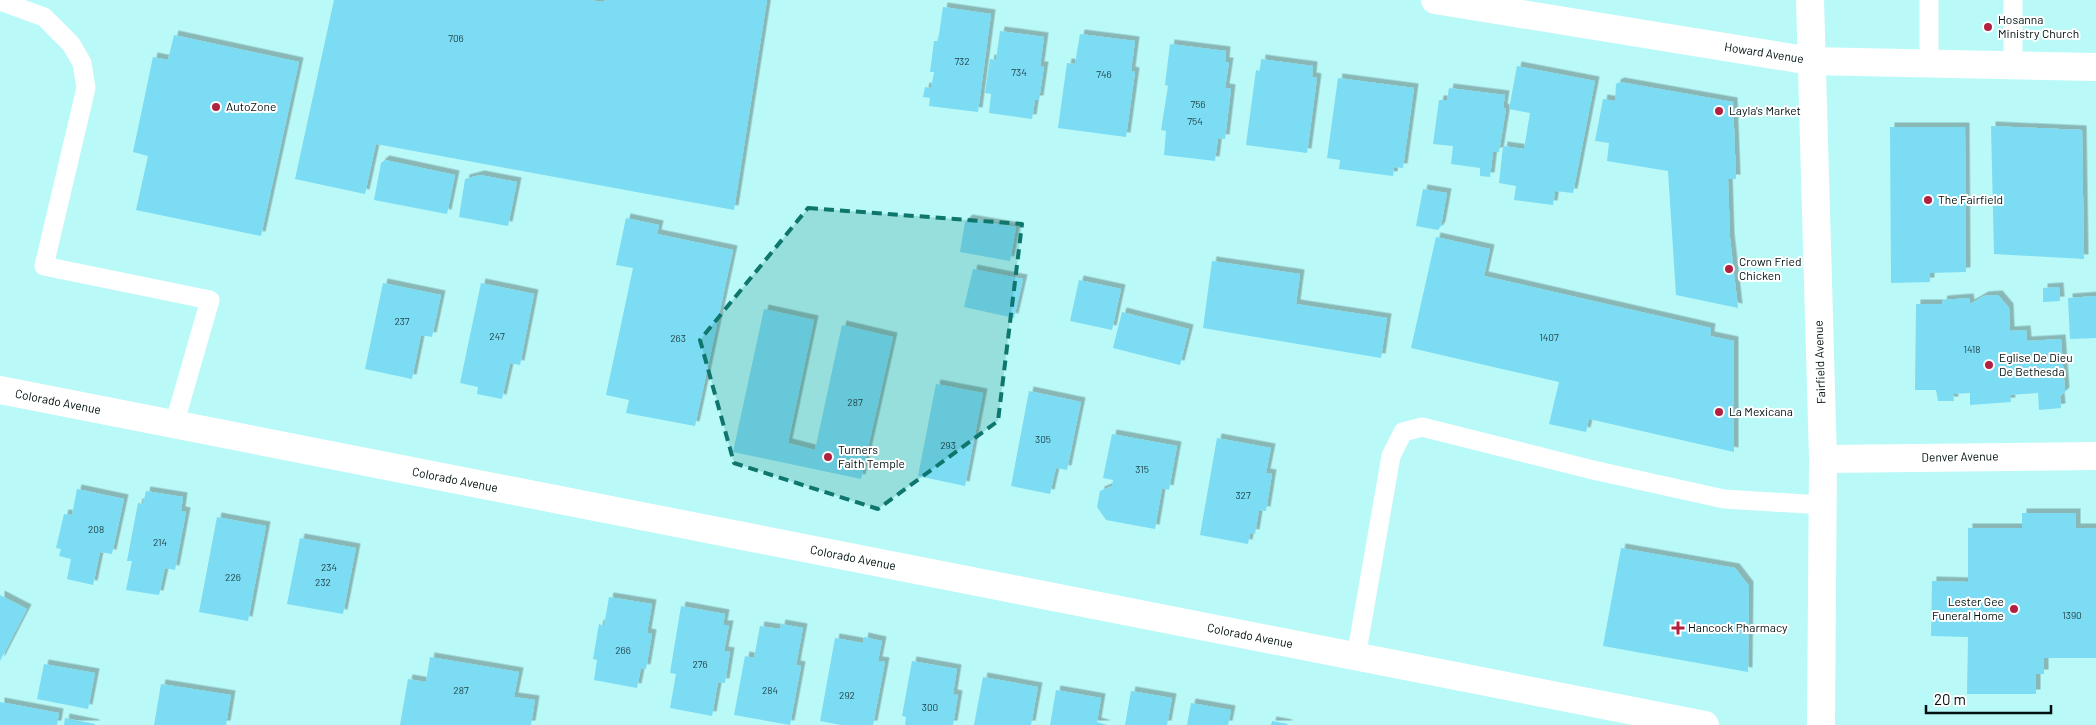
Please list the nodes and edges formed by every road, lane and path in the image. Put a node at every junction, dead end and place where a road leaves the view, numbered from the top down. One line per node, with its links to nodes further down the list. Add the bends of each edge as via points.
1 (1435, 0): 6 (street, Howard Avenue)
2 (1810, 0): 6 (street, Fairfield Avenue)
3 (1929, 0): 7 (lane)
4 (2013, 0): 8 (lane)
5 (0, 1): 11 (lane, via 44,17 71,44 82,63 86,88 44,266 210,300)
6 (1811, 61): 7 (street, Howard Avenue); 13 (street, Fairfield Avenue)
7 (1930, 64): 8 (street, Howard Avenue)
8 (2013, 65): 9 (street, Howard Avenue)
9 (2096, 67)
10 (0, 390): 11 (street, Colorado Avenue)
11 (174, 425): 15 (street, Colorado Avenue)
12 (2096, 456): 13 (street, Denver Avenue)
13 (1823, 460): 14 (street, Fairfield Avenue)
14 (1823, 504): 15 (lane, via 1724,499 1422,428 1403,432 1391,456); 17 (street, Fairfield Avenue)
15 (1356, 657): 16 (street, Colorado Avenue)
16 (1706, 725)
17 (1821, 725)

